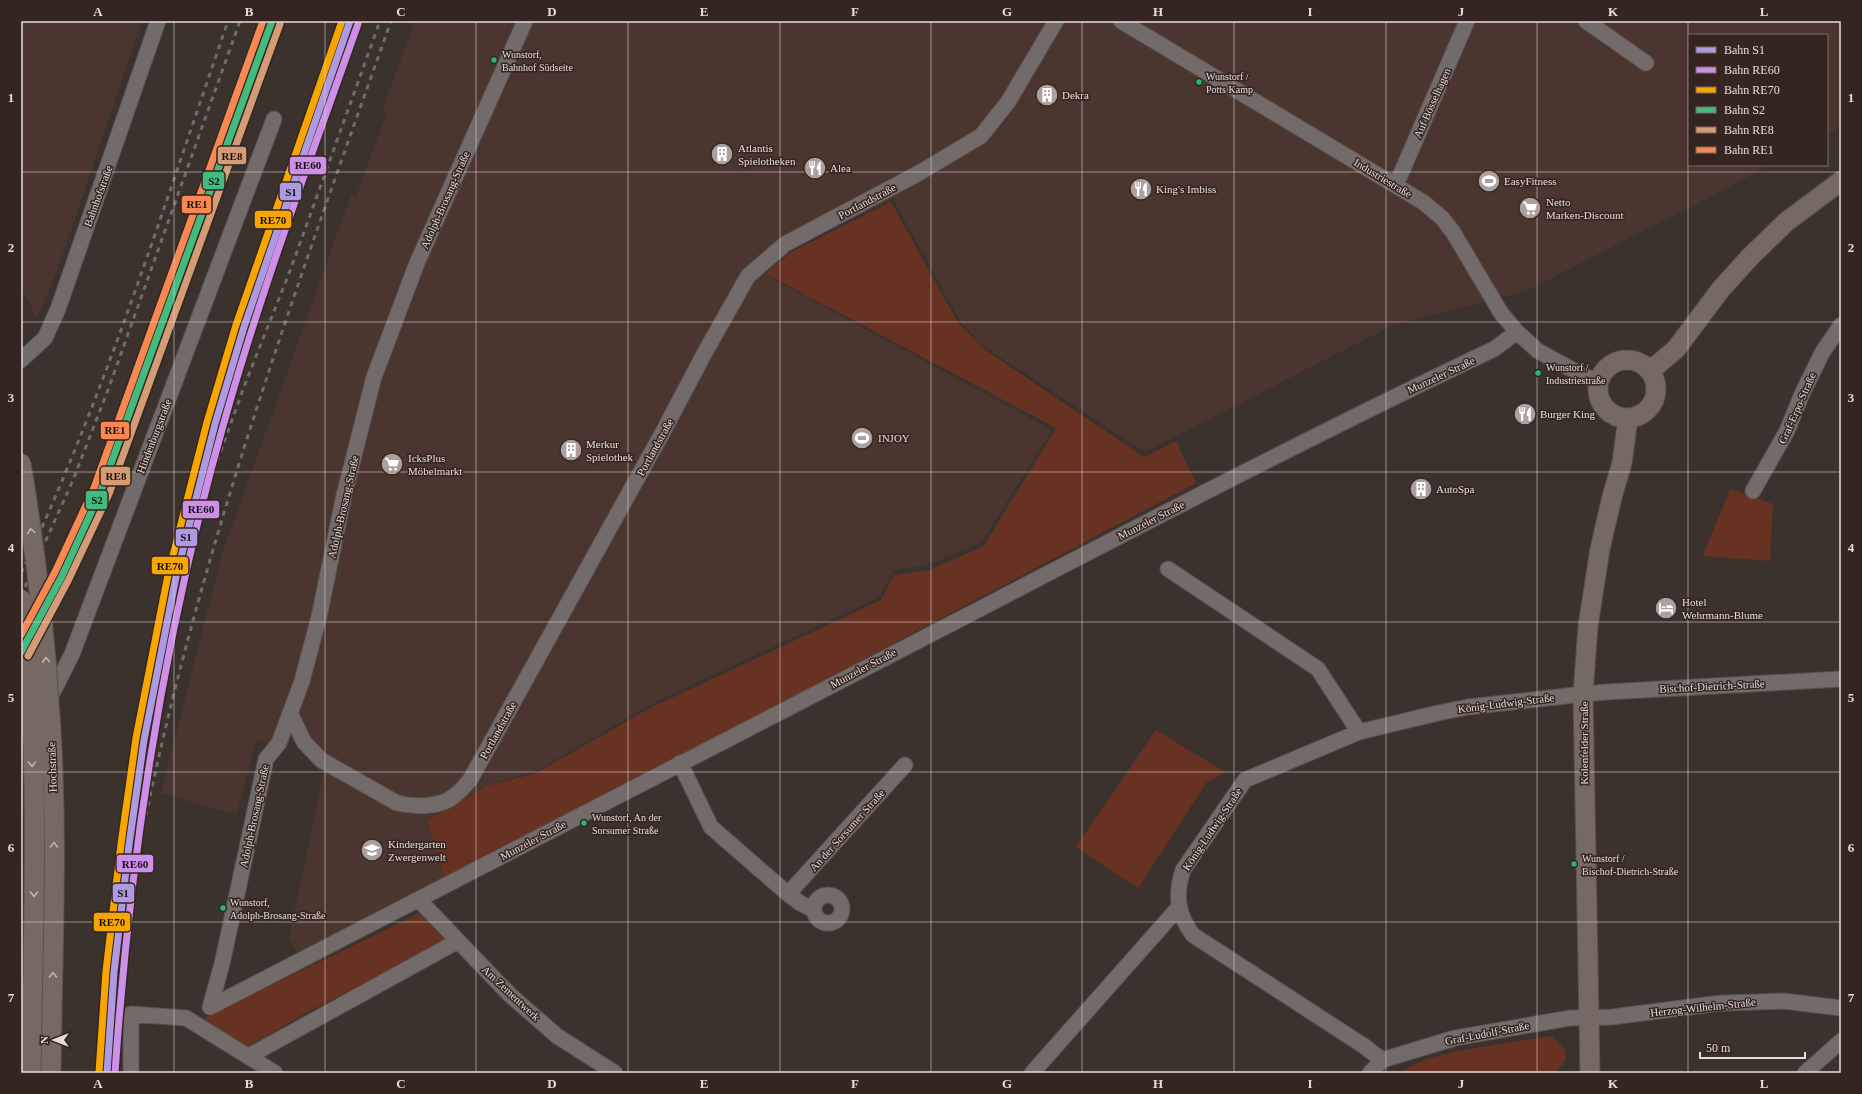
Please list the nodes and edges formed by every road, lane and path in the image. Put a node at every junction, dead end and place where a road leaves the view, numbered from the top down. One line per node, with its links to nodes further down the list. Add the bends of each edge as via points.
1 (158, 21): 13 (street, Bahnhofstraße, via 58,309 45,338)
2 (525, 21): 23 (street, Adolph-Brosang-Straße, via 417,263 374,377 344,495 318,617 302,681)
3 (1056, 21): 23 (street, Portlandstraße, via 997,119 981,136 919,174 785,244 748,276 470,780 454,797 432,805 410,806 397,803 321,760 304,742)
4 (1120, 21): 10 (street, Industriestraße)
5 (1467, 21): 10 (street, Auf Bösselhagen)
6 (1586, 21): 7 (street)
7 (1646, 63)
8 (274, 119): 25 (street, Hindenburgstraße, via 72,654 43,711)
9 (1841, 181): 14 (main road, via 1786,222 1755,252 1722,289 1676,349)
10 (1396, 185): 12 (street, Industriestraße, via 1442,218 1471,259 1501,313)
11 (1841, 325): 18 (street, Graf-Erpo-Straße, via 1822,353 1788,431)
12 (1517, 332): 15 (street, Industriestraße, via 1538,351); 26 (street, Munzeler Straße, via 1494,349 1325,430)
13 (21, 360)
14 (1650, 371): 15 (main road, via 1644,364 1635,360 1617,361 1606,370); 16 (main road, via 1655,379 1656,388 1652,405 1637,417)
15 (1599, 382): 16 (main road, via 1599,395 1604,407 1615,415)
16 (1628, 418): 22 (main road, Kolenfelder Straße, via 1622,463 1600,549 1588,626)
17 (21, 463): 40 (main road, Hochstraße, one-way to 17, bridge, via 54,833 50,717 44,636)
18 (1753, 491)
19 (1168, 569): 24 (street, via 1318,670)
20 (21, 599): 39 (main road, Hochstraße, one-way to 39, bridge, via 25,632 35,836)
21 (1841, 679): 22 (street, Bischof-Dietrich-Straße)
22 (1583, 694): 24 (street, König-Ludwig-Straße, via 1468,707); 35 (main road, Kolenfelder Straße)
23 (290, 715): 33 (street, Adolph-Brosang-Straße, via 279,743 266,759 222,964)
24 (1359, 732): 30 (street, König-Ludwig-Straße, via 1245,780 1183,870 1178,884)
25 (21, 745)
26 (680, 763): 28 (street, via 711,826); 29 (street, Munzeler Straße)
27 (905, 765): 28 (street, An der Sorsumer Straße)
28 (788, 894): 31 (street)
29 (419, 900): 32 (street, Am Zementwerk); 33 (street, Munzeler Straße)
30 (1179, 907): 38 (street, König-Ludwig-Straße, via 1185,924 1194,935); 44 (street)
31 (814, 910)
32 (458, 941): 37 (street); 43 (street, Am Zementwerk, via 510,995 557,1036)
33 (210, 1007)
34 (1841, 1008): 35 (street, Herzog-Wilhelm-Straße, via 1764,1001 1722,1003)
35 (1588, 1018): 38 (street, Graf-Ludolf-Straße, via 1564,1019 1455,1038); 46 (main road, Kolenfelder Straße)
36 (1841, 1041): 47 (street)
37 (249, 1056): 41 (street, via 186,1018 131,1014); 42 (street)
38 (1382, 1060): 45 (street)
39 (31, 1073)
40 (51, 1073)
41 (131, 1073)
42 (275, 1073)
43 (615, 1073)
44 (1032, 1073)
45 (1370, 1073)
46 (1590, 1073)
47 (1805, 1073)

